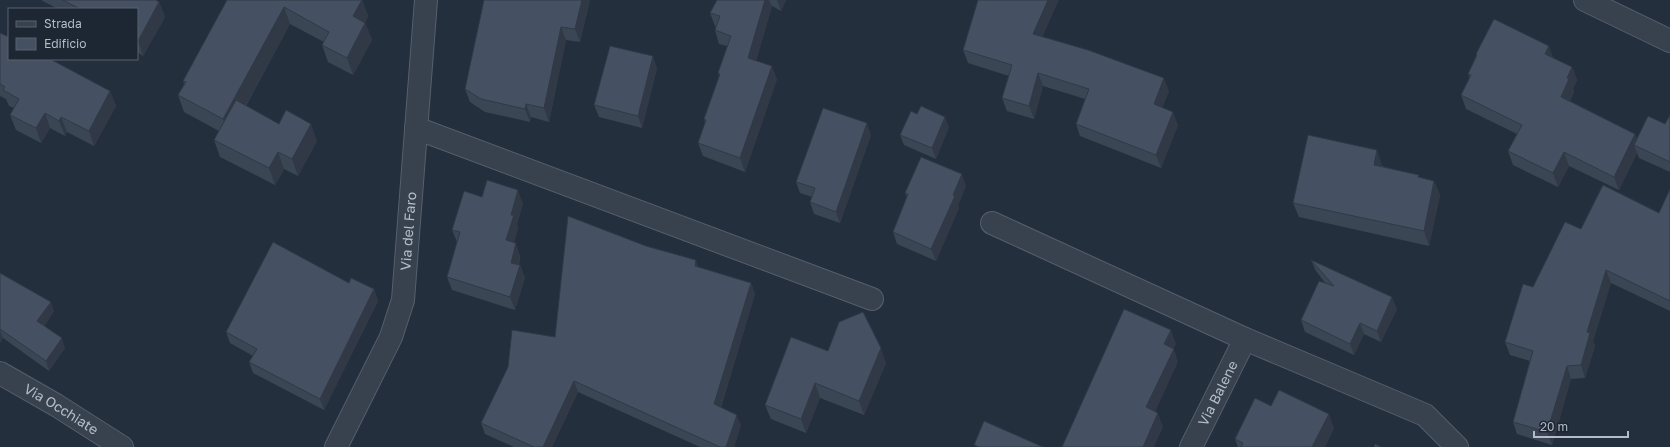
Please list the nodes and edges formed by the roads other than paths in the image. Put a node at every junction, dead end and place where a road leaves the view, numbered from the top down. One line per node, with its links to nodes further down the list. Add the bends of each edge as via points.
1 (426, 0): 4 (street, Via del Faro)
2 (1585, 0): 3 (street)
3 (1670, 41)
4 (416, 128): 6 (street); 10 (street, Via del Faro, via 403,300 391,338)
5 (992, 223): 7 (street)
6 (872, 299)
7 (1245, 339): 11 (street, Via Balene); 12 (street, via 1425,415)
8 (0, 373): 9 (street, Via Occhiate)
9 (122, 447)
10 (336, 447)
11 (1191, 447)
12 (1458, 447)

